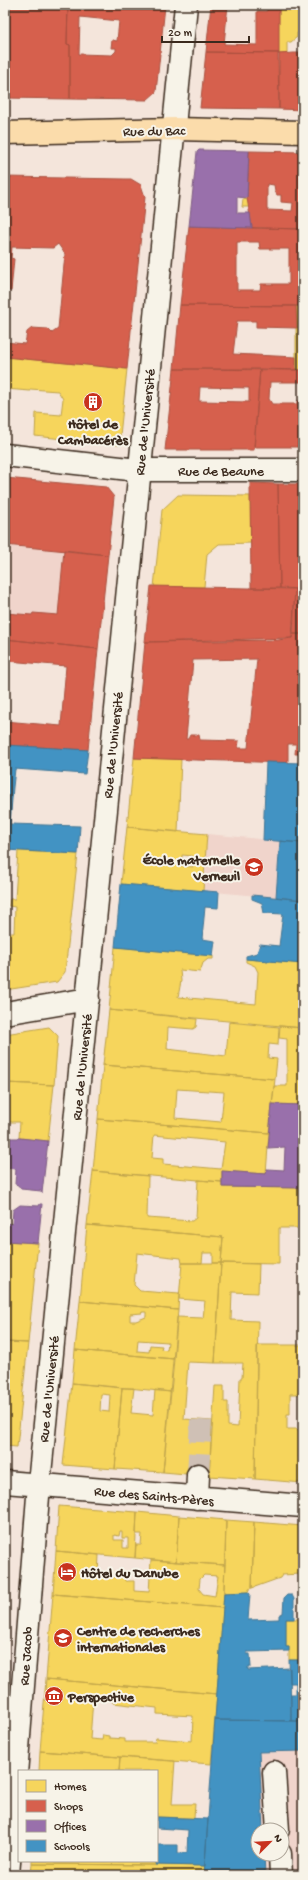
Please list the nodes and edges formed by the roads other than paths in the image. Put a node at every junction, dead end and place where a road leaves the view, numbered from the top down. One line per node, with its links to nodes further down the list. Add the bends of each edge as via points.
1 (186, 5): 2 (street, Rue de l'Université)
2 (174, 129): 3 (main road, Rue du Bac); 4 (main road, Rue du Bac); 6 (street, Rue de l'Université)
3 (303, 132)
4 (5, 133)
5 (5, 455): 6 (street, Rue de Beaune)
6 (138, 470): 7 (street, Rue de Beaune); 8 (street, Rue de l'Université)
7 (303, 470)
8 (88, 999): 9 (street); 12 (street, Rue de l'Université)
9 (5, 1013)
10 (198, 1475): 13 (street)
11 (5, 1482): 12 (street, Rue des Saints-Pères)
12 (38, 1484): 13 (street, Rue des Saints-Pères); 18 (street, Rue Jacob)
13 (197, 1498): 14 (street, Rue des Saints-Pères)
14 (303, 1506)
15 (274, 1772): 16 (street)
16 (277, 1822)
17 (280, 1862): 19 (street)
18 (8, 1875)
19 (281, 1875)

